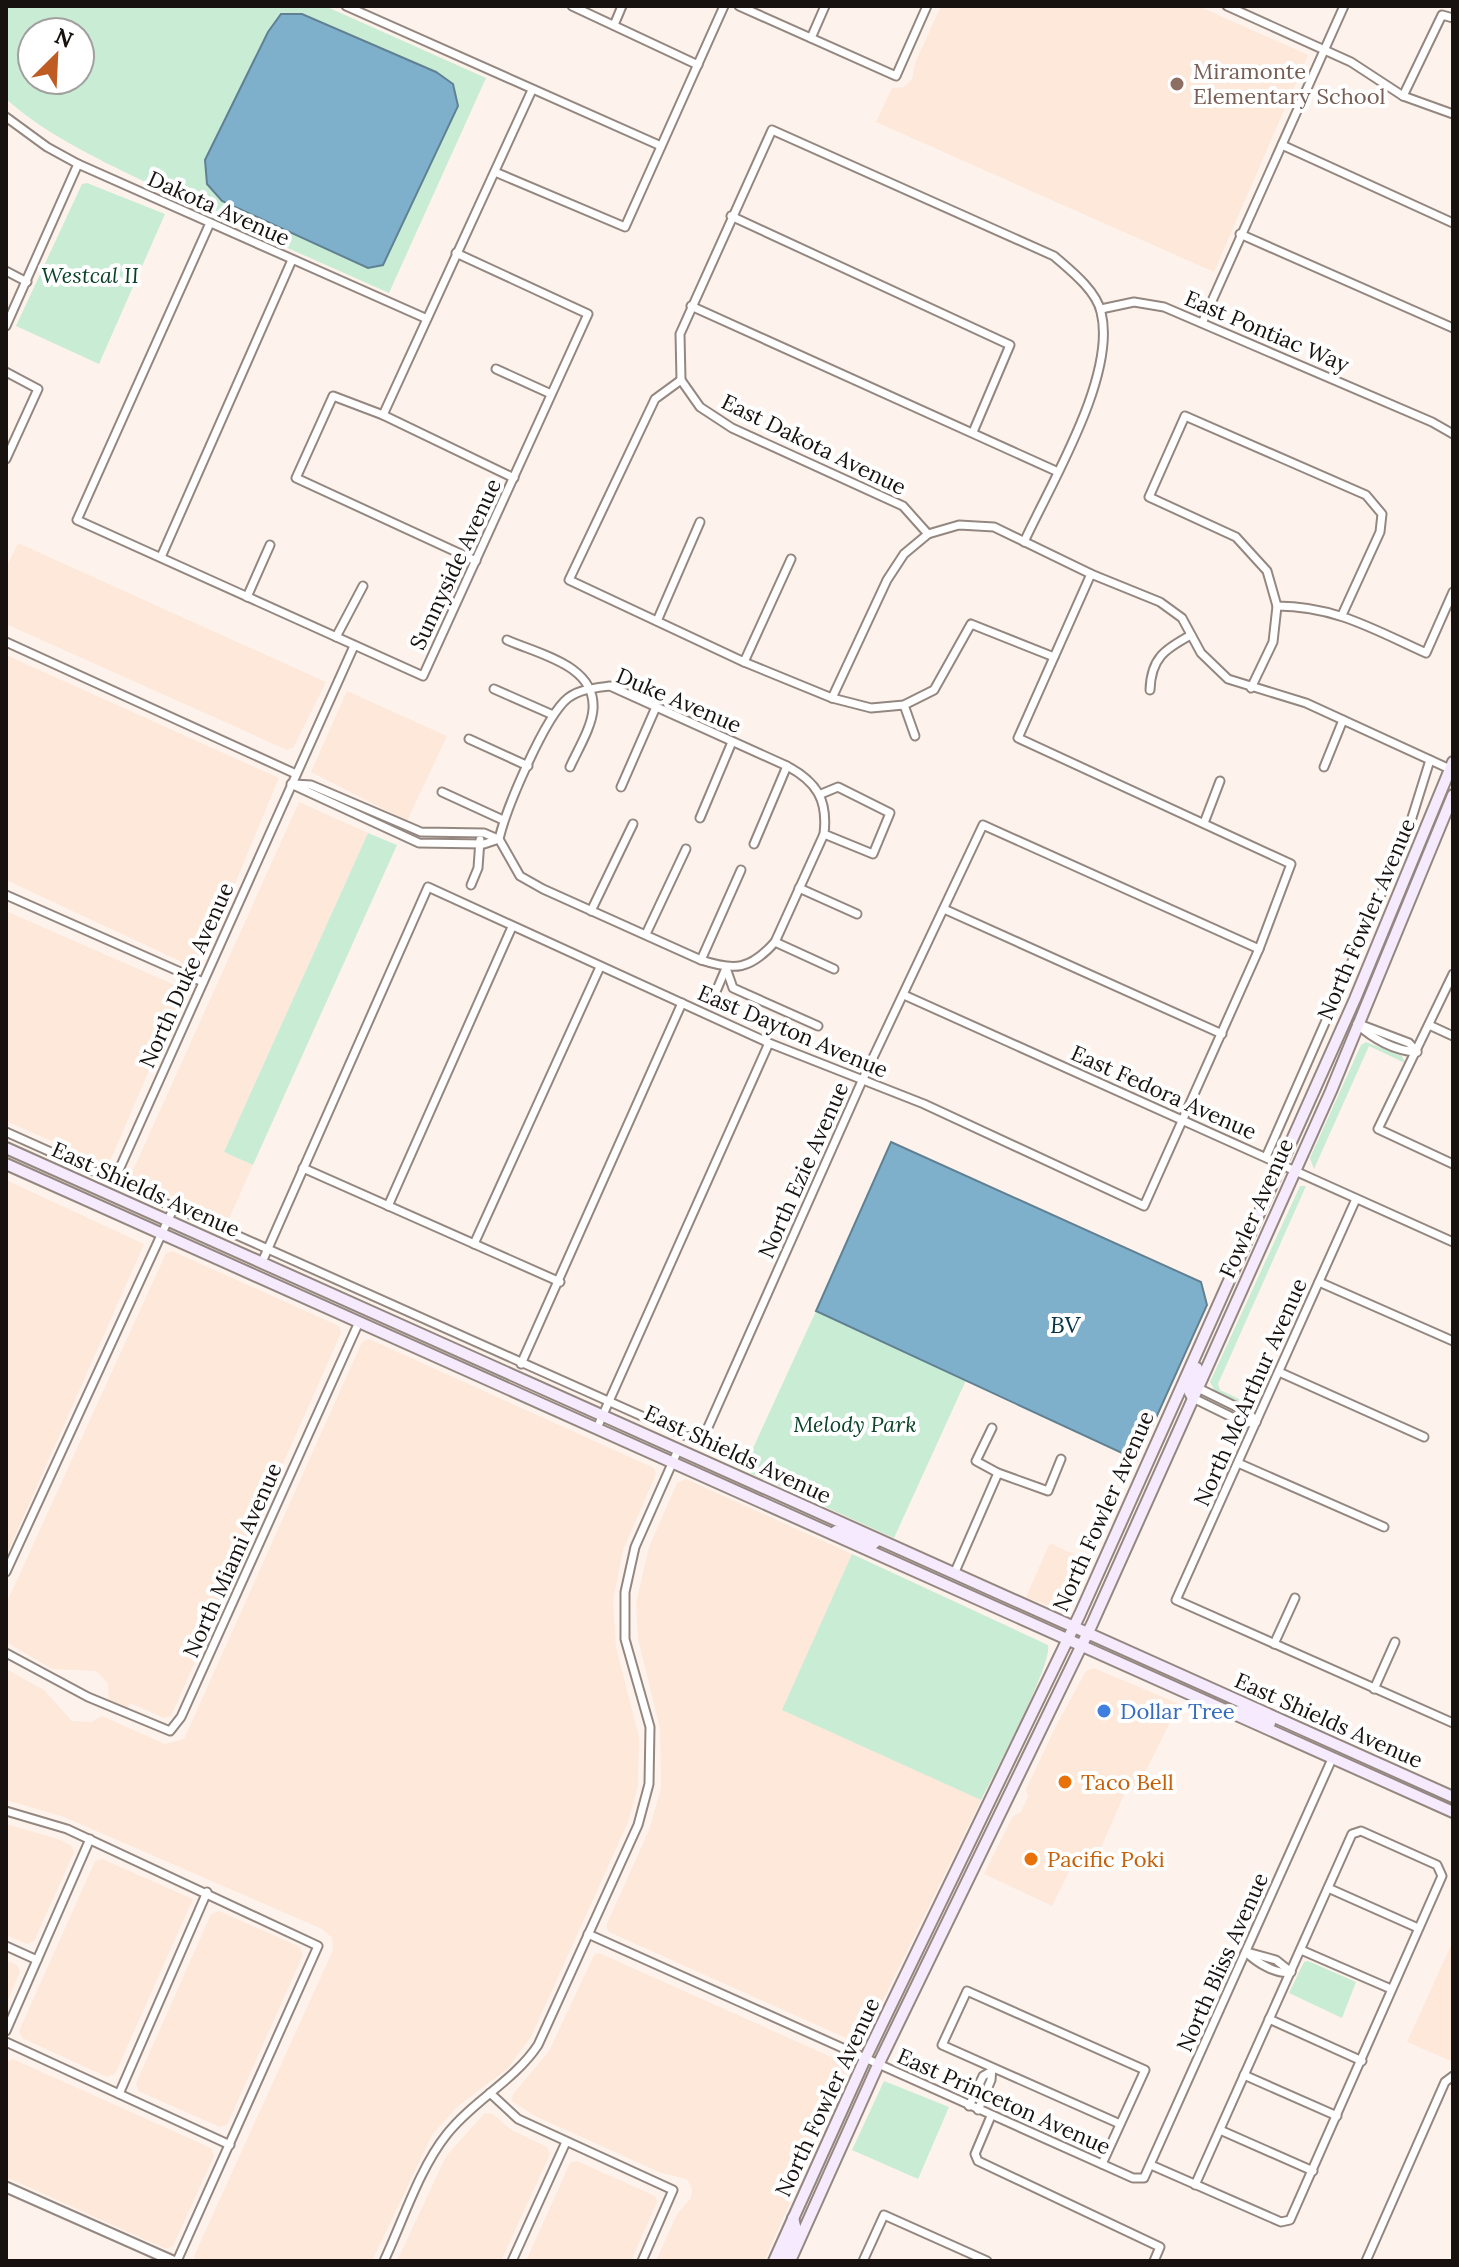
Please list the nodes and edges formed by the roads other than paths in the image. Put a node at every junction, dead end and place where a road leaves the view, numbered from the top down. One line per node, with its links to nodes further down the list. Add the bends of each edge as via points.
1 (346, 6): 16 (street)
2 (572, 6): 12 (street)
3 (622, 6): 12 (street)
4 (724, 6): 15 (street)
5 (739, 6): 13 (street)
6 (825, 6): 13 (street)
7 (927, 6): 13 (street, via 896,76)
8 (1227, 6): 10 (street)
9 (1344, 6): 14 (street)
10 (1240, 9): 14 (street)
11 (1453, 18): 17 (street, via 1442,15)
12 (614, 25): 15 (street)
13 (811, 38)
14 (1324, 50): 17 (street); 20 (street)
15 (698, 65): 21 (street)
16 (532, 90): 21 (street); 23 (street)
17 (1403, 96): 18 (street)
18 (1453, 114)
19 (6, 117): 22 (street, Dakota Avenue)
20 (1282, 145): 26 (street); 27 (street)
21 (661, 146): 23 (street, via 625,227)
22 (78, 164): 25 (street, Dakota Avenue); 31 (street)
23 (495, 172): 28 (street)
24 (731, 216): 32 (street); 33 (street, via 772,130 1054,256); 43 (street, via 1010,345)
25 (210, 223): 29 (street, Dakota Avenue); 52 (street, via 77,520)
26 (1453, 223)
27 (1240, 234): 35 (street); 37 (street)
28 (456, 253): 34 (street); 41 (street, Sunnyside Avenue, via 588,314)
29 (292, 260): 34 (street, Dakota Avenue); 52 (street)
30 (6, 271): 31 (street)
31 (27, 282): 36 (street)
32 (691, 306): 40 (street, via 680,334); 43 (street)
33 (1101, 309): 35 (street, East Pontiac Way, via 1134,302); 46 (street, via 1105,345 1098,381)
34 (425, 318): 42 (street)
35 (1203, 321): 44 (street, East Pontiac Way)
36 (6, 326)
37 (1453, 328)
38 (496, 369): 41 (street)
39 (6, 372): 45 (street, via 38,389)
40 (681, 380): 49 (street, East Dakota Avenue, via 700,407 732,428 903,506); 61 (street, via 655,399 569,580)
41 (551, 394): 47 (street, Sunnyside Avenue)
42 (383, 415): 47 (street); 54 (street, via 333,396 296,478)
43 (973, 432): 46 (street)
44 (1453, 434)
45 (6, 459)
46 (1056, 471): 50 (street)
47 (514, 478): 54 (street, Sunnyside Avenue)
48 (700, 522): 61 (street)
49 (928, 534): 50 (street, via 959,525 994,527); 73 (street, via 904,554 887,580)
50 (1024, 542): 55 (street)
51 (270, 545): 58 (street)
52 (161, 557): 58 (street)
53 (791, 559): 68 (street)
54 (476, 561): 66 (street, Sunnyside Avenue, via 423,676)
55 (1091, 574): 62 (street, via 1173,608); 67 (street)
56 (363, 586): 63 (street)
57 (1453, 592): 60 (street, via 1426,653)
58 (247, 597): 63 (street)
59 (1277, 606): 60 (street, via 1312,606); 60 (street, via 1267,571 1236,537 1149,497 1185,416 1366,495 1382,514 1380,532); 69 (street, via 1273,642)
60 (1342, 615)
61 (657, 621): 68 (street)
62 (1191, 635): 69 (street, via 1217,671); 72 (street, via 1160,654)
63 (336, 637): 66 (street)
64 (507, 640): 71 (street, via 578,671)
65 (6, 642): 87 (street)
66 (354, 646): 87 (street)
67 (1054, 657): 74 (street, via 971,624 934,690); 96 (street, via 1018,738)
68 (744, 662): 73 (street)
69 (1251, 688): 77 (street, via 1291,697)
70 (494, 689): 76 (street)
71 (587, 689): 75 (street, Duke Avenue, via 610,686); 76 (street, Duke Avenue); 84 (street, via 593,709)
72 (1150, 690)
73 (832, 698): 74 (street, via 871,708)
74 (904, 705): 78 (street)
75 (656, 707): 80 (street, Duke Avenue); 90 (street)
76 (553, 715): 82 (street, Duke Avenue)
77 (1343, 720): 81 (street); 85 (street)
78 (915, 736)
79 (469, 739): 82 (street)
80 (732, 742): 83 (street, Duke Avenue); 94 (street)
81 (1430, 760): 86 (street); 135 (street, via 1375,909)
82 (528, 766): 95 (street, Duke Avenue)
83 (787, 766): 92 (street, Duke Avenue, via 809,778); 102 (street)
84 (570, 767)
85 (1324, 767)
86 (1452, 767): 137 (main road, North Fowler Avenue)
87 (296, 774): 89 (street, North Duke Avenue)
88 (1220, 781): 96 (street)
89 (291, 784): 98 (street, via 311,785 421,832); 101 (street, via 419,843); 120 (street, North Duke Avenue)
90 (621, 787)
91 (442, 792): 95 (street)
92 (821, 794): 99 (street); 99 (street, via 838,787 890,813 873,854)
93 (1453, 795): 124 (main road, Fowler Avenue)
94 (700, 818)
95 (503, 820): 100 (street, Duke Avenue)
96 (1204, 823): 114 (street, via 1291,864)
97 (633, 824): 109 (street)
98 (480, 834): 100 (street); 101 (street)
99 (824, 834): 106 (street)
100 (499, 839): 101 (street); 109 (street, via 520,876)
101 (480, 844): 105 (street)
102 (754, 844)
103 (686, 849): 112 (street)
104 (741, 870): 115 (street)
105 (471, 885)
106 (799, 888): 110 (street); 113 (street)
107 (6, 895): 120 (street)
108 (944, 909): 114 (street, North Ezie Avenue, via 983,825); 122 (street, North Ezie Avenue); 127 (street)
109 (591, 911): 112 (street)
110 (857, 914)
111 (512, 927): 116 (street, East Dayton Avenue); 139 (street, East Dayton Avenue, via 428,887); 143 (street)
112 (646, 934): 115 (street)
113 (775, 942): 117 (street, via 743,967); 118 (street)
114 (1259, 949): 127 (street)
115 (701, 960): 117 (street)
116 (600, 967): 123 (street, East Dayton Avenue); 148 (street)
117 (726, 968): 121 (street); 126 (street, via 733,988)
118 (834, 969)
119 (1453, 974): 125 (street)
120 (203, 982): 141 (street, North Duke Avenue)
121 (715, 994)
122 (904, 995): 131 (street, North Ezie Avenue); 132 (street, East Fedora Avenue)
123 (682, 1003): 129 (street, East Dayton Avenue); 151 (street)
124 (1357, 1024): 130 (street, via 1409,1043); 140 (main road, Fowler Avenue)
125 (1429, 1025): 128 (street); 130 (street)
126 (818, 1026)
127 (1222, 1034): 132 (street)
128 (1453, 1036)
129 (769, 1043): 131 (street, East Dayton Avenue); 159 (street)
130 (1417, 1052): 136 (street, via 1378,1129)
131 (862, 1081): 132 (street, East Dayton Avenue, via 924,1104 1144,1206); 165 (street, North Ezie Avenue)
132 (1183, 1122): 135 (street, East Fedora Avenue)
133 (6, 1132): 141 (street, East Shields Avenue)
134 (6, 1148): 145 (main road, East Shields Avenue)
135 (1266, 1157): 137 (street, East Fedora Avenue)
136 (1452, 1160)
137 (1280, 1163): 140 (street, East Fedora Avenue); 153 (main road, North Fowler Avenue)
138 (6, 1164): 146 (main road, East Shields Avenue)
139 (303, 1168): 143 (street); 149 (street)
140 (1295, 1170): 142 (street, East Fedora Avenue); 158 (main road, Fowler Avenue)
141 (114, 1181): 144 (street, East Shields Avenue)
142 (1356, 1199): 147 (street, East Fedora Avenue); 152 (street, North McArthur Avenue)
143 (388, 1206): 148 (street)
144 (174, 1207): 145 (street); 149 (street, East Shields Avenue)
145 (168, 1222): 146 (street); 150 (main road, East Shields Avenue)
146 (164, 1234): 154 (main road, East Shields Avenue); 175 (street)
147 (1453, 1242)
148 (474, 1244): 151 (street)
149 (268, 1248): 150 (street); 156 (street, East Shields Avenue)
150 (262, 1262): 160 (main road, East Shields Avenue)
151 (560, 1282): 156 (street)
152 (1319, 1282): 155 (street); 157 (street, North McArthur Avenue)
153 (1212, 1318): 158 (main road, via 1214,1328 1190,1384 1189,1393); 178 (main road, North Fowler Avenue)
154 (359, 1322): 162 (main road, East Shields Avenue); 184 (street, North Miami Avenue, via 181,1717 170,1731 88,1697)
155 (1453, 1341)
156 (521, 1364): 159 (street, East Shields Avenue)
157 (1279, 1372): 161 (street, North McArthur Avenue); 164 (street)
158 (1195, 1393): 161 (street, via 1244,1423); 179 (main road, Fowler Avenue)
159 (609, 1402): 160 (street); 165 (street, East Shields Avenue)
160 (604, 1414): 162 (street); 166 (main road, East Shields Avenue)
161 (1256, 1422): 170 (street, North McArthur Avenue)
162 (597, 1428): 169 (main road, East Shields Avenue)
163 (992, 1428): 171 (street, via 976,1461)
164 (1424, 1437)
165 (701, 1443): 168 (street, East Shields Avenue)
166 (678, 1450): 169 (street); 174 (main road, East Shields Avenue)
167 (1061, 1459): 171 (street, via 1048,1491)
168 (740, 1460)
169 (672, 1463): 172 (main road, East Shields Avenue); 199 (street, via 635,1547 625,1592 625,1639 650,1727 649,1784 638,1825)
170 (1238, 1463): 173 (street); 182 (street, North McArthur Avenue, via 1176,1600)
171 (998, 1473): 176 (street)
172 (778, 1512): 174 (main road, via 872,1545); 180 (main road, East Shields Avenue)
173 (1384, 1527)
174 (878, 1540): 176 (main road, East Shields Avenue)
175 (6, 1572)
176 (954, 1574): 178 (main road, East Shields Avenue)
177 (1295, 1598): 182 (street)
178 (1074, 1628): 179 (main road, East Shields Avenue); 180 (main road, North Fowler Avenue)
179 (1087, 1633): 183 (main road, North Fowler Avenue); 188 (main road, East Shields Avenue)
180 (1067, 1642): 183 (main road, East Shields Avenue); 195 (main road, North Fowler Avenue)
181 (1395, 1642): 185 (street)
182 (1274, 1644): 185 (street)
183 (1080, 1648): 186 (main road, East Shields Avenue); 202 (main road, North Fowler Avenue)
184 (6, 1653)
185 (1374, 1689): 187 (street)
186 (1228, 1712): 188 (main road, via 1243,1711); 189 (main road, East Shields Avenue)
187 (1453, 1723)
188 (1336, 1745): 190 (main road, East Shields Avenue)
189 (1332, 1759): 190 (main road, via 1339,1754); 193 (main road, East Shields Avenue); 203 (street, North Bliss Avenue)
190 (1435, 1789): 191 (main road, East Shields Avenue)
191 (1453, 1797)
192 (6, 1811): 194 (street)
193 (1453, 1812)
194 (90, 1839): 197 (street); 204 (street)
195 (969, 1845): 202 (main road, via 931,1937); 210 (main road, North Fowler Avenue)
196 (1328, 1888): 198 (street); 198 (street, via 1356,1831 1437,1865 1442,1870); 201 (street)
197 (207, 1892): 218 (street); 226 (street, via 318,1946)
198 (1418, 1928): 206 (street)
199 (588, 1934): 210 (street, East Princeton Avenue); 217 (street, via 538,2045)
200 (6, 1946): 204 (street)
201 (1301, 1950): 205 (street); 206 (street)
202 (932, 1952): 212 (main road, North Fowler Avenue)
203 (1246, 1952): 205 (street); 228 (street, North Bliss Avenue)
204 (37, 1960): 208 (street)
205 (1291, 1972): 207 (street)
206 (1391, 1989): 211 (street)
207 (1269, 2019): 211 (street); 214 (street)
208 (6, 2031)
209 (6, 2042): 218 (street)
210 (865, 2059): 212 (street, East Princeton Avenue); 233 (main road, North Fowler Avenue)
211 (1362, 2061): 222 (street)
212 (878, 2065): 219 (street, East Princeton Avenue); 240 (main road, North Fowler Avenue)
213 (991, 2070): 216 (street); 223 (street); 223 (street, via 942,2045 967,1991 1145,2070)
214 (1244, 2075): 222 (street); 224 (street)
215 (1452, 2076): 244 (street)
216 (985, 2084): 219 (street); 220 (street)
217 (490, 2093): 225 (street, via 518,2119); 235 (street, via 445,2137)
218 (119, 2094): 226 (street)
219 (969, 2106): 220 (street, East Princeton Avenue)
220 (978, 2110): 221 (street, East Princeton Avenue)
221 (991, 2116): 227 (street, East Princeton Avenue); 243 (street, via 975,2159 1160,2247)
222 (1337, 2116): 229 (street)
223 (1120, 2124): 227 (street)
224 (1220, 2130): 229 (street); 231 (street)
225 (566, 2142): 236 (street); 237 (street, via 673,2190)
226 (230, 2145): 234 (street)
227 (1102, 2164): 230 (street, East Princeton Avenue)
228 (1151, 2165): 230 (street, North Bliss Avenue); 231 (street)
229 (1313, 2171): 231 (street, via 1288,2221 1281,2222)
230 (1144, 2178)
231 (1195, 2185)
232 (6, 2187): 234 (street)
233 (793, 2218): 238 (main road, North Fowler Avenue); 239 (main road, via 796,2230)
234 (175, 2261)
235 (384, 2261)
236 (512, 2261)
237 (642, 2261)
238 (774, 2261)
239 (782, 2261)
240 (790, 2261)
241 (863, 2261): 242 (street, via 884,2215)
242 (987, 2261)
243 (1154, 2261)
244 (1366, 2261)

